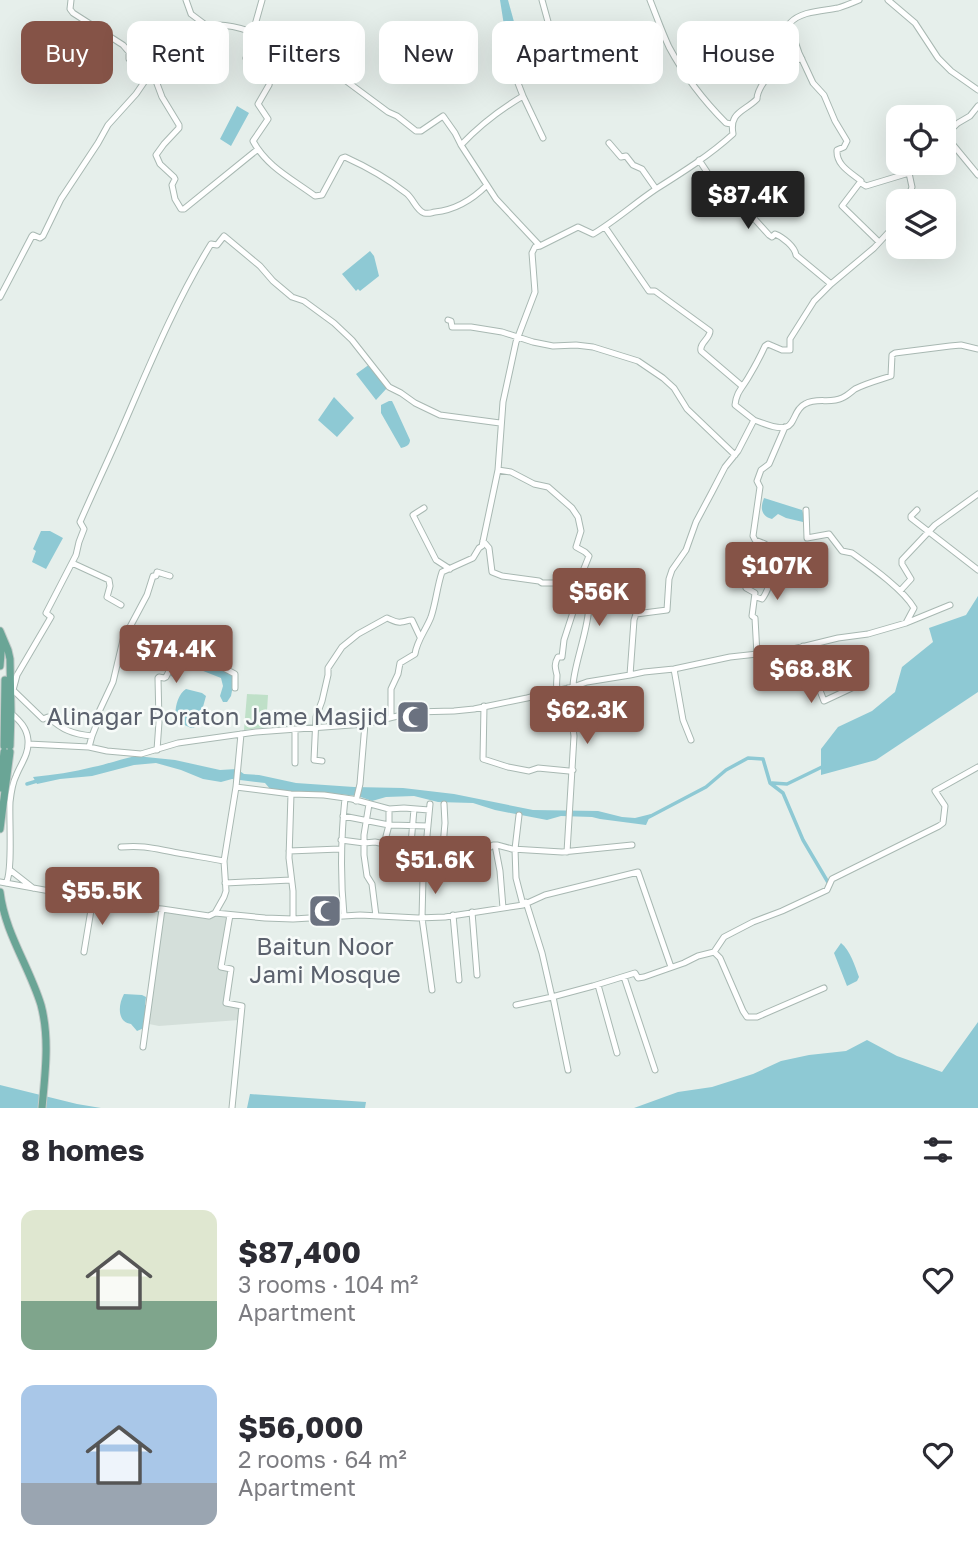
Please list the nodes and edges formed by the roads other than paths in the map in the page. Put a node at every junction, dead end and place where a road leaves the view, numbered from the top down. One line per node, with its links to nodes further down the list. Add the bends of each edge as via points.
1 (71, 0): 10 (street, via 73,13)
2 (186, 0): 8 (street, via 191,14)
3 (262, 0): 9 (street)
4 (542, 0): 18 (street, via 555,47 512,59)
5 (650, 0): 20 (street, via 681,66 709,106)
6 (859, 0): 11 (street, via 792,20 791,33)
7 (888, 0): 17 (street, via 915,23 951,71)
8 (200, 21)
9 (256, 21)
10 (127, 50)
11 (802, 59): 20 (street, via 778,67 758,90 754,103); 30 (street, via 846,141 837,150 837,160)
12 (978, 76): 17 (street)
13 (143, 84): 38 (street, via 107,125 43,236 32,236)
14 (157, 84): 25 (street, via 179,128 156,155 175,179 174,199 181,209)
15 (268, 84): 25 (street, via 258,104 268,119 253,141)
16 (350, 84): 24 (street, via 416,131 443,116)
17 (976, 87)
18 (523, 96): 22 (street); 24 (street)
19 (978, 106): 21 (street)
20 (731, 124): 27 (street, via 733,134)
21 (956, 125)
22 (543, 138)
23 (609, 143): 32 (street, via 621,158 626,156 642,169)
24 (461, 145): 31 (street)
25 (258, 149): 31 (street, via 280,173 319,197 343,157 409,194 424,213 462,204)
26 (956, 149): 28 (street)
27 (699, 160): 32 (street); 37 (street, via 721,204 740,194 769,235 780,236)
28 (978, 174)
29 (901, 175): 30 (street, via 866,186)
30 (861, 183): 35 (street, via 842,206)
31 (487, 185): 36 (street)
32 (656, 189): 33 (street)
33 (606, 226): 36 (street, via 593,234 578,227); 42 (street, via 649,291 710,331 701,351)
34 (886, 235): 35 (street)
35 (879, 242): 37 (street)
36 (540, 246): 40 (street, via 532,253 535,292)
37 (831, 284): 42 (street, via 801,321 790,339 790,350 767,345)
38 (0, 297)
39 (448, 320): 40 (street, via 452,327)
40 (518, 337): 44 (street); 46 (street, via 552,346 593,347 638,361 674,388 687,409)
41 (978, 349): 45 (street, via 961,345 893,353 891,376 840,399 809,402 799,407 793,423)
42 (742, 386): 43 (street, via 735,405)
43 (754, 420): 45 (street); 46 (street)
44 (500, 423): 47 (street); 54 (street, via 440,415 389,387 334,323 292,297 224,236 217,245 211,244 174,311 80,522 84,529)
45 (785, 428): 61 (street, via 757,481 753,536 765,544 746,588)
46 (735, 455): 73 (street, via 672,570 666,611 636,614)
47 (498, 470): 53 (street); 59 (street, via 548,487 572,508 581,531 576,547 589,556)
48 (978, 494): 52 (street)
49 (424, 508): 55 (street, via 414,515 436,560)
50 (917, 509): 52 (street, via 911,517)
51 (806, 510): 60 (street, via 807,538 829,534 842,551 852,553)
52 (929, 531): 57 (street); 60 (street, via 902,560 911,579)
53 (483, 541): 55 (street, via 473,558); 59 (street, via 489,548 492,572 502,576 542,583)
54 (72, 563): 62 (street, via 109,580 107,597); 86 (street, via 46,613 49,622 13,690 41,718 50,717 63,729)
55 (450, 569): 66 (street, via 441,574)
56 (777, 569): 61 (street, via 762,599)
57 (978, 570)
58 (170, 576): 86 (street, via 157,572 153,576 123,640)
59 (581, 580): 77 (street, via 586,582 587,615); 78 (street, via 562,657 554,667)
60 (900, 591): 64 (street, via 914,608)
61 (756, 597): 69 (street, via 752,616)
62 (121, 605)
63 (950, 605): 64 (street)
64 (906, 623): 68 (street)
65 (0, 632): 67 (main road); 80 (main road, via 10,659)
66 (422, 635): 81 (street, via 414,655 400,663 391,689); 83 (street, via 412,621 387,618 358,634 328,668)
67 (2, 641): 70 (main road); 90 (main road)
68 (803, 646): 69 (street); 74 (street)
69 (757, 654): 71 (street)
70 (0, 666)
71 (674, 668): 73 (street); 87 (street)
72 (841, 669): 74 (street)
73 (630, 676): 77 (street)
74 (815, 678): 75 (street, via 824,701)
75 (856, 686)
76 (234, 688): 91 (street, via 235,674 180,650 166,677 158,677)
77 (571, 688): 78 (street); 95 (street)
78 (557, 690): 79 (street)
79 (484, 706): 81 (street); 95 (street, via 483,759 529,771)
80 (12, 713): 88 (street, via 25,729); 90 (main road)
81 (391, 717): 82 (street)
82 (366, 724): 83 (street); 100 (street)
83 (314, 727): 84 (street); 92 (street, via 314,760)
84 (295, 729): 85 (street); 93 (street)
85 (241, 734): 91 (street); 96 (street)
86 (92, 736): 89 (street)
87 (691, 740)
88 (28, 744): 89 (street); 126 (street, via 11,793)
89 (89, 747): 91 (street, via 141,754)
90 (7, 749): 97 (main road); 111 (main road)
91 (157, 750)
92 (322, 761)
93 (295, 764)
94 (978, 767): 146 (street, via 935,790 945,806 939,826 832,879 827,890 724,937)
95 (573, 770): 124 (street)
96 (236, 787): 98 (street); 125 (street)
97 (0, 788)
98 (291, 794): 99 (street); 123 (street)
99 (345, 798): 100 (street); 106 (street)
100 (356, 800): 101 (street)
101 (369, 804): 104 (street); 107 (street)
102 (444, 804): 119 (street)
103 (414, 808): 104 (street); 109 (street, via 429,807); 110 (street)
104 (389, 809): 108 (street)
105 (519, 815): 122 (street)
106 (343, 816): 107 (street); 112 (street)
107 (368, 822): 108 (street); 114 (street)
108 (389, 825): 110 (street); 116 (street)
109 (428, 826): 110 (street); 113 (street)
110 (413, 827): 115 (street)
111 (0, 829)
112 (341, 840): 114 (street); 121 (street)
113 (427, 841): 115 (street); 119 (street); 143 (street)
114 (363, 843): 116 (street); 142 (street)
115 (411, 844): 116 (street)
116 (384, 845)
117 (495, 845): 119 (street, via 485,851); 122 (street); 134 (street)
118 (632, 845): 124 (street)
119 (443, 846)
120 (121, 848): 125 (street, via 155,847)
121 (340, 849): 123 (street); 140 (street)
122 (515, 849): 124 (street); 133 (street, via 516,878)
123 (289, 851): 127 (street)
124 (567, 852)
125 (224, 861): 129 (street)
126 (10, 870): 128 (street); 130 (street)
127 (290, 880): 129 (street); 144 (street)
128 (3, 883): 130 (street)
129 (225, 883): 138 (street)
130 (33, 888): 132 (street)
131 (0, 892): 160 (main road, via 6,922 44,1021 47,1043)
132 (93, 898): 135 (street); 145 (street)
133 (525, 903): 134 (street); 147 (street, via 638,873); 154 (street)
134 (503, 908): 137 (street)
135 (162, 909): 138 (street); 156 (street)
136 (0, 910): 160 (main road, via 41,1022)
137 (472, 912): 141 (street); 148 (street)
138 (215, 913): 139 (street)
139 (230, 915): 144 (street); 161 (street, via 221,967 231,969 225,1001 242,1006)
140 (344, 915): 142 (street); 144 (street)
141 (453, 915): 143 (street); 150 (street)
142 (376, 916): 143 (street)
143 (422, 918): 153 (street)
144 (293, 919)
145 (84, 952)
146 (714, 952): 147 (street); 152 (street, via 747,1017 757,1017)
147 (671, 967): 149 (street, via 645,977 635,973)
148 (477, 975)
149 (624, 977): 151 (street); 159 (street)
150 (459, 980)
151 (598, 985): 154 (street); 157 (street)
152 (824, 988)
153 (432, 990)
154 (552, 997): 155 (street); 158 (street)
155 (516, 1005)
156 (144, 1048)
157 (617, 1053)
158 (568, 1070)
159 (655, 1070)
160 (41, 1108)
161 (232, 1108)

